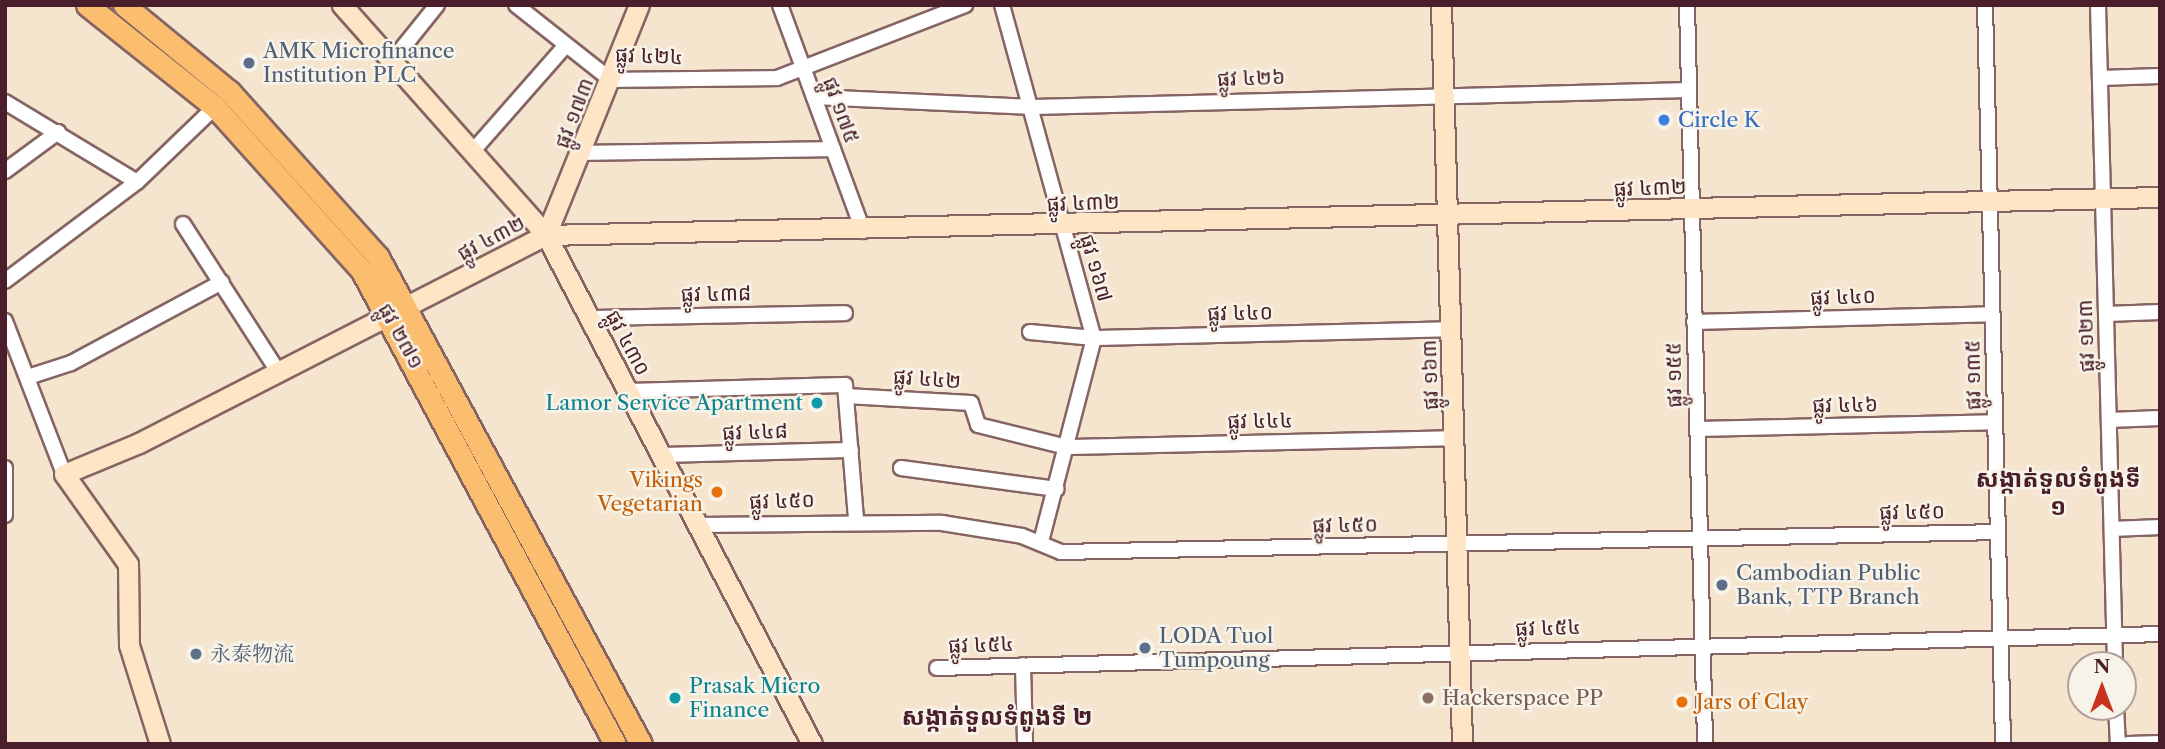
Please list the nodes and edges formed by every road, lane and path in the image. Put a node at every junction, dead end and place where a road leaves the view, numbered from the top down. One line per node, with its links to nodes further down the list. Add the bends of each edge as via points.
1 (87, 5): 24 (main road, ផ្លូវ ២៧១)
2 (124, 5): 43 (main road, ផ្លូវ ២៧១, via 284,146 338,205)
3 (342, 5): 15 (street, ផ្លូវ ៤៣០)
4 (437, 5): 15 (street)
5 (516, 5): 14 (street, ផ្លូវ ៤២៤)
6 (639, 5): 19 (street, ផ្លូវ ១៧៣)
7 (780, 5): 16 (street, ផ្លូវ ១៧៥)
8 (965, 5): 16 (street, ផ្លូវ ៤២៤)
9 (1002, 5): 25 (street, ផ្លូវ ១៦៧)
10 (1441, 5): 21 (street, ផ្លូវ ១៦៣)
11 (1687, 5): 20 (street, ផ្លូវ ១៥៥)
12 (1985, 5): 34 (street, ផ្លូវ ១៣៥)
13 (2098, 5): 18 (street, ផ្លូវ ១២៣)
14 (565, 46): 19 (street, ផ្លូវ ៤២៤); 28 (street)
15 (392, 61): 28 (street, ផ្លូវ ៤៣០)
16 (803, 69): 19 (street, ផ្លូវ ៤២៤, via 777,78); 22 (street, ផ្លូវ ១៧៥)
17 (2160, 76): 18 (street)
18 (2100, 78): 33 (street, ផ្លូវ ១២៣)
19 (611, 80): 29 (street, ផ្លូវ ១៧៣)
20 (1689, 90): 21 (street, ផ្លូវ ៤២៦); 35 (street, ផ្លូវ ១៥៥)
21 (1444, 93): 25 (street, ផ្លូវ ៤២៦); 36 (street, ផ្លូវ ១៦៣)
22 (814, 97): 25 (street, ផ្លូវ ៤២៦); 27 (street, ផ្លូវ ១៧៥)
23 (5, 102): 26 (street)
24 (215, 107): 31 (street); 43 (main road, ផ្លូវ ២៧១)
25 (1033, 107): 38 (street, ផ្លូវ ១៦៧)
26 (58, 132): 30 (street); 31 (street)
27 (833, 149): 29 (street); 39 (street, ផ្លូវ ១៧៥)
28 (472, 152): 40 (street, ផ្លូវ ៤៣០)
29 (583, 153): 40 (street, ផ្លូវ ១៧៣)
30 (5, 171)
31 (137, 182): 41 (street)
32 (2160, 197): 33 (street, ផ្លូវ ៤៣២)
33 (2103, 199): 34 (street, ផ្លូវ ៤៣២); 47 (street, ផ្លូវ ១២៣)
34 (1990, 202): 35 (street, ផ្លូវ ៤៣២); 46 (street, ផ្លូវ ១៣៥)
35 (1692, 209): 36 (street, ផ្លូវ ៤៣២); 50 (street, ផ្លូវ ១៥៥)
36 (1448, 216): 38 (street, ផ្លូវ ៤៣២); 51 (street, ផ្លូវ ១៦៣)
37 (183, 224): 42 (street)
38 (1063, 226): 39 (street, ផ្លូវ ៤៣២); 53 (street, ផ្លូវ ១៦៧)
39 (863, 231): 40 (street, ផ្លូវ ៤៣២)
40 (545, 235): 43 (street, ផ្លូវ ៤៣២); 48 (street, ផ្លូវ ៤៣០)
41 (5, 281)
42 (222, 282): 54 (street); 55 (street, via 71,363)
43 (401, 311): 54 (street, ផ្លូវ ៤៣២); 90 (main road, ផ្លូវ ២៧១); 91 (main road, ផ្លូវ ២៧១)
44 (2160, 312): 47 (street)
45 (845, 313): 48 (street, ផ្លូវ ៤៣៨)
46 (1992, 314): 50 (street, ផ្លូវ ៤៤០); 60 (street, ផ្លូវ ១៣៥)
47 (2106, 314): 59 (street, ផ្លូវ ១២៣)
48 (589, 318): 56 (street, ផ្លូវ ៤៣០)
49 (5, 321): 55 (street)
50 (1694, 322): 61 (street, ផ្លូវ ១៥៥)
51 (1451, 329): 53 (street, ផ្លូវ ៤៤០); 62 (street, ផ្លូវ ១៦៣)
52 (1030, 332): 53 (street, ផ្លូវ ៤៤០)
53 (1094, 338): 63 (street, ផ្លូវ ១៦៧)
54 (279, 373): 68 (street, ផ្លូវ ៤៣២)
55 (29, 377): 68 (street)
56 (627, 391): 57 (street, ផ្លូវ ៤៤២); 65 (street, ផ្លូវ ៤៣០)
57 (846, 391): 63 (street, ផ្លូវ ៤៤២, via 971,403 978,425); 64 (street)
58 (2160, 418): 59 (street)
59 (2109, 420): 74 (street, ផ្លូវ ១២៣)
60 (1995, 422): 61 (street, ផ្លូវ ៤៤៦); 75 (street, ផ្លូវ ១៣៥)
61 (1697, 429): 76 (street, ផ្លូវ ១៥៥)
62 (1454, 438): 63 (street, ផ្លូវ ៤៤៤); 78 (street, ផ្លូវ ១៦៣)
63 (1067, 447): 69 (street, ផ្លូវ ១៦៧)
64 (851, 450): 65 (street, ផ្លូវ ៤៤៨); 71 (street)
65 (661, 455): 72 (street, ផ្លូវ ៤៣០)
66 (5, 468): 70 (street)
67 (901, 468): 69 (street)
68 (64, 474): 89 (street, via 128,564 128,645)
69 (1057, 489): 77 (street, ផ្លូវ ១៦៧)
70 (5, 515)
71 (856, 519): 72 (street, ផ្លូវ ៤៥០); 77 (street, ផ្លូវ ៤៥០, via 942,523)
72 (698, 525): 92 (street, ផ្លូវ ៤៣០)
73 (2160, 527): 74 (street)
74 (2112, 529): 80 (street, ផ្លូវ ១២៣)
75 (1998, 531): 76 (street, ផ្លូវ ៤៥០); 81 (street, ផ្លូវ ១៣៥)
76 (1699, 538): 78 (street, ផ្លូវ ៤៥០); 82 (street, ផ្លូវ ១៥៥)
77 (1041, 542): 78 (street, ផ្លូវ ៤៥០, via 1061,552)
78 (1457, 543): 84 (street, ផ្លូវ ១៦៣)
79 (2160, 635): 80 (street, ផ្លូវ ៤៥៤)
80 (2114, 636): 81 (street, ផ្លូវ ៤៥៤); 83 (street, ផ្លូវ ១២៣)
81 (2000, 638): 82 (street, ផ្លូវ ៤៥៤); 96 (street, ផ្លូវ ១៣៥)
82 (1702, 645): 84 (street, ផ្លូវ ៤៥៤); 95 (street, ផ្លូវ ១៥៥)
83 (2115, 651)
84 (1460, 652): 85 (street, ផ្លូវ ៤៥៤); 94 (street, ផ្លូវ ១៦៣)
85 (1023, 665): 86 (street, ផ្លូវ ៤៥៤); 93 (street)
86 (937, 668)
87 (2117, 721): 97 (street)
88 (2160, 743): 98 (street)
89 (160, 744)
90 (615, 744)
91 (641, 744)
92 (812, 744)
93 (1026, 744)
94 (1462, 744)
95 (1705, 744)
96 (2003, 744)
97 (2118, 744)
98 (2128, 744)

